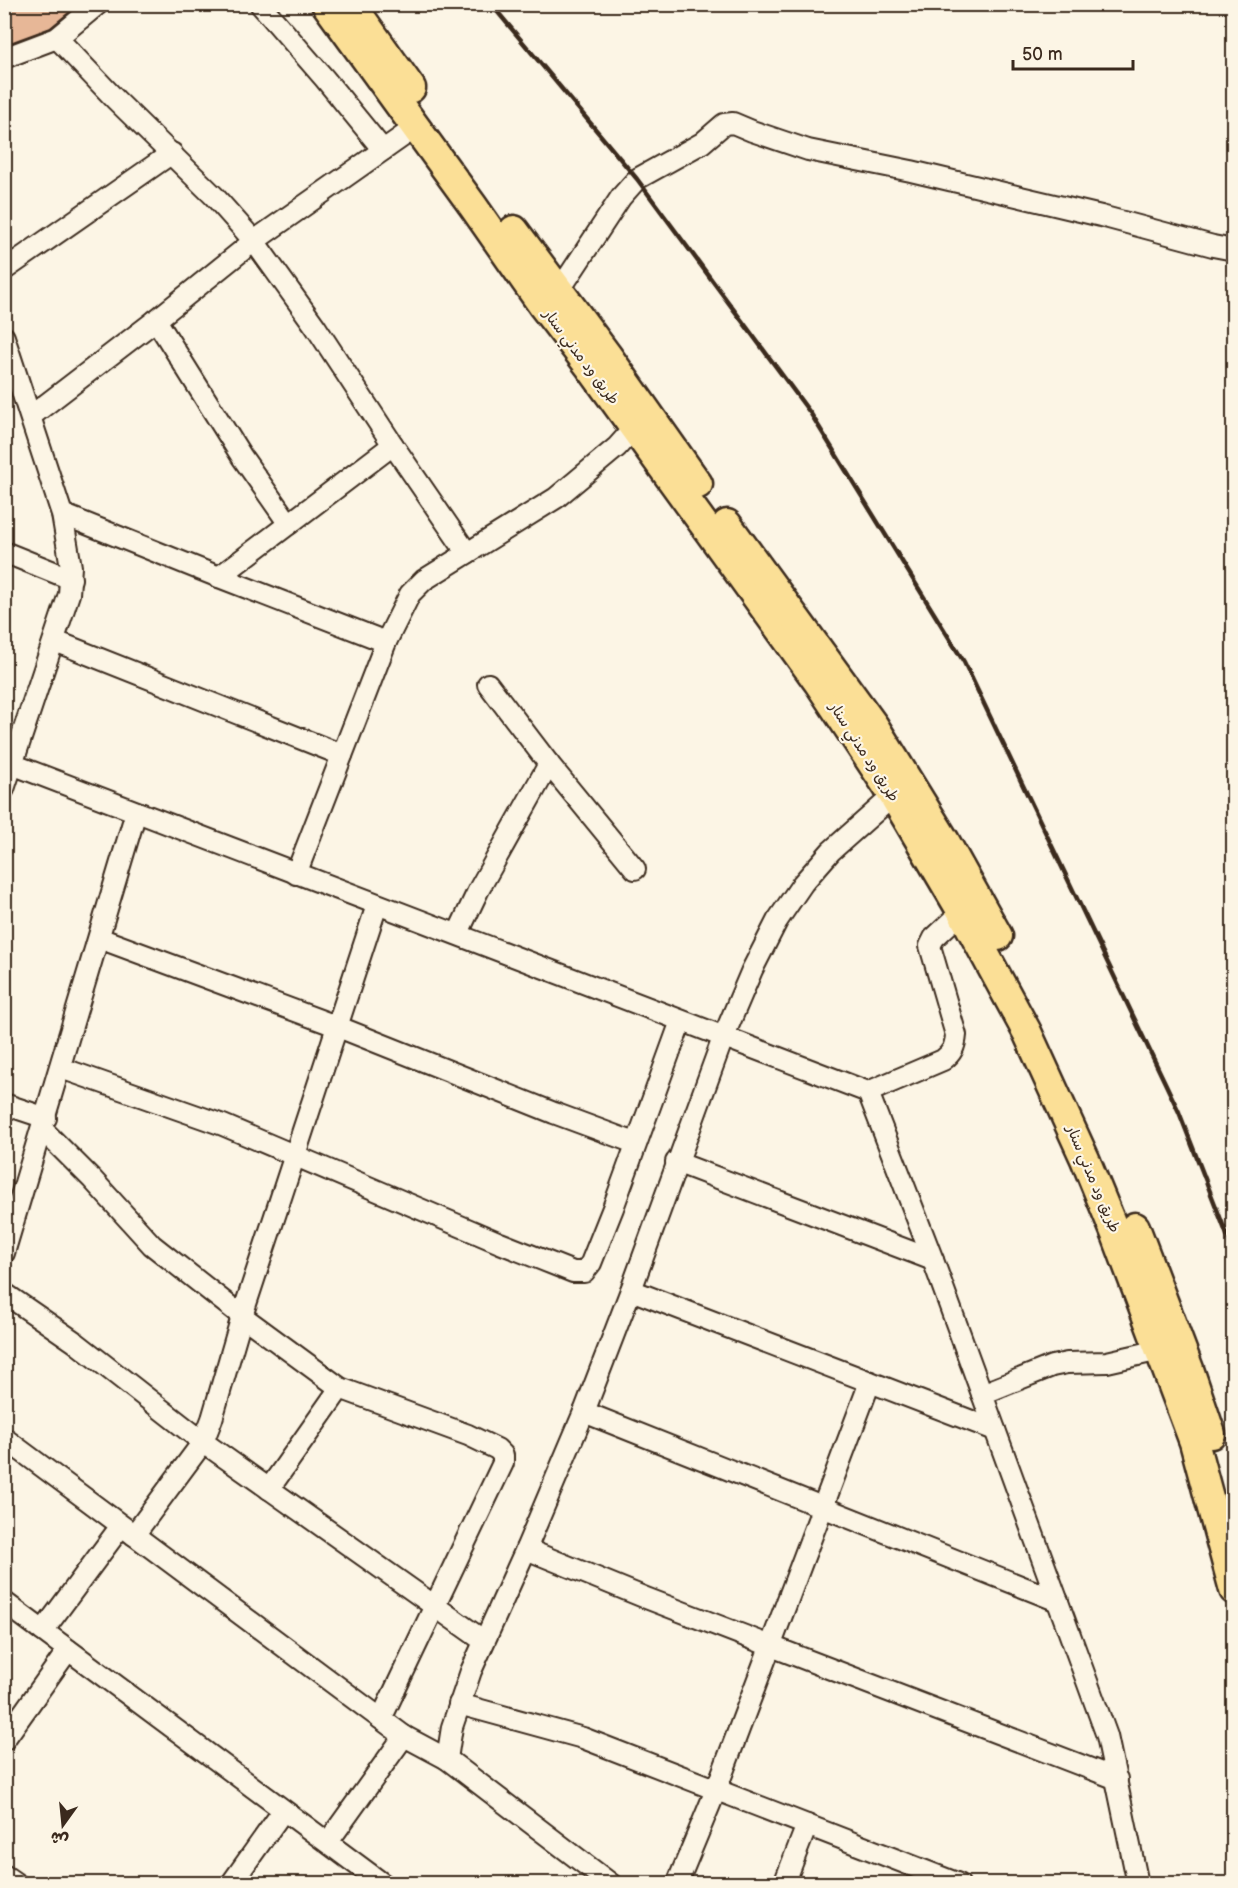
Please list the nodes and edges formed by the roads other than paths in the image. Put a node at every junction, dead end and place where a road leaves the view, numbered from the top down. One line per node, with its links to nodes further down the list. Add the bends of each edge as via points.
1 (98, 4): 5 (street)
2 (260, 4): 8 (street)
3 (326, 4): 7 (highway, طريق ود مدني سنار)
4 (351, 4): 13 (highway, طريق ود مدني سنار)
5 (57, 38): 6 (street); 9 (street)
6 (4, 58)
7 (417, 127): 8 (street); 13 (highway, طريق ود مدني سنار)
8 (383, 150): 10 (street)
9 (172, 153): 10 (street); 12 (street)
10 (255, 241): 14 (street); 18 (street)
11 (1233, 250): 13 (street, via 911,171 808,150 733,123 724,124 702,143 637,179)
12 (4, 270)
13 (551, 298): 17 (highway, طريق ود مدني سنار, via 590,367)
14 (156, 320): 16 (street); 20 (street)
15 (4, 337): 16 (street)
16 (32, 416): 19 (street)
17 (640, 420): 22 (street, via 617,447 556,498); 31 (highway, طريق ود مدني سنار, via 818,682)
18 (393, 445): 20 (street); 22 (street)
19 (62, 514): 23 (street); 24 (street)
20 (289, 524): 23 (street)
21 (4, 552): 24 (street)
22 (467, 553): 26 (street, via 424,580 410,594)
23 (219, 577): 26 (street)
24 (71, 579): 25 (street)
25 (55, 640): 28 (street); 29 (street)
26 (386, 642): 28 (street)
27 (488, 684): 30 (street)
28 (342, 755): 35 (street)
29 (8, 762): 32 (street); 33 (street)
30 (549, 764): 34 (street); 38 (street)
31 (902, 788): 37 (highway, طريق ود مدني سنار); 42 (street, via 831,851 783,912 752,970); 65 (highway, طريق ود مدني سنار, via 945,841 1045,1025 1102,1150 1189,1369)
32 (4, 789)
33 (136, 812): 35 (street); 39 (street)
34 (635, 869)
35 (296, 874): 36 (street)
36 (377, 904): 38 (street); 41 (street)
37 (962, 912): 44 (street, via 930,946 956,1035 951,1054); 55 (highway, طريق ود مدني سنار, via 1058,1097)
38 (458, 933): 40 (street)
39 (99, 938): 41 (street); 43 (street)
40 (681, 1021): 42 (street); 47 (street)
41 (336, 1026): 47 (street); 48 (street)
42 (723, 1038): 44 (street); 49 (street)
43 (61, 1068): 46 (street); 48 (street)
44 (868, 1092): 51 (street)
45 (4, 1104): 46 (street)
46 (44, 1123): 50 (street); 54 (street, via 152,1245)
47 (635, 1143): 48 (street, via 591,1263 584,1272 573,1272 500,1244)
48 (296, 1155): 54 (street)
49 (676, 1162): 51 (street); 52 (street)
50 (4, 1253)
51 (933, 1260): 58 (street)
52 (631, 1290): 56 (street); 59 (street)
53 (4, 1293): 62 (street, via 84,1349)
54 (242, 1316): 57 (street); 62 (street)
55 (1160, 1350): 58 (street, via 1107,1362 1052,1366); 68 (highway, طريق ود مدني سنار, via 1194,1442)
56 (870, 1382): 60 (street); 64 (street)
57 (340, 1388): 63 (street); 71 (street, via 468,1435 503,1455 503,1463)
58 (982, 1394): 60 (street)
59 (584, 1412): 64 (street); 67 (street)
60 (995, 1430): 69 (street)
61 (4, 1438): 66 (street)
62 (202, 1442): 63 (street); 66 (street)
63 (269, 1489): 71 (street)
64 (823, 1507): 69 (street); 74 (street)
65 (1233, 1514)
66 (127, 1530): 72 (street); 77 (street)
67 (526, 1549): 73 (street); 74 (street)
68 (1233, 1590)
69 (1058, 1601): 81 (street, via 1107,1736)
70 (4, 1602): 72 (street)
71 (433, 1607): 73 (street); 77 (street)
72 (44, 1631): 75 (street)
73 (484, 1641): 76 (street)
74 (771, 1645): 81 (street); 82 (street)
75 (68, 1650): 79 (street); 83 (street)
76 (459, 1704): 80 (street); 82 (street, via 583,1738)
77 (381, 1719): 78 (street)
78 (404, 1736): 80 (street); 85 (street)
79 (4, 1740)
80 (447, 1759): 90 (street)
81 (1117, 1779): 94 (street)
82 (716, 1790): 84 (street); 91 (street)
83 (283, 1811): 85 (street); 89 (street)
84 (807, 1825): 92 (street); 93 (street)
85 (328, 1842): 87 (street)
86 (4, 1875): 88 (street)
87 (380, 1883)
88 (17, 1884)
89 (231, 1884)
90 (611, 1884)
91 (677, 1884)
92 (784, 1884)
93 (959, 1884)
94 (1138, 1884)

